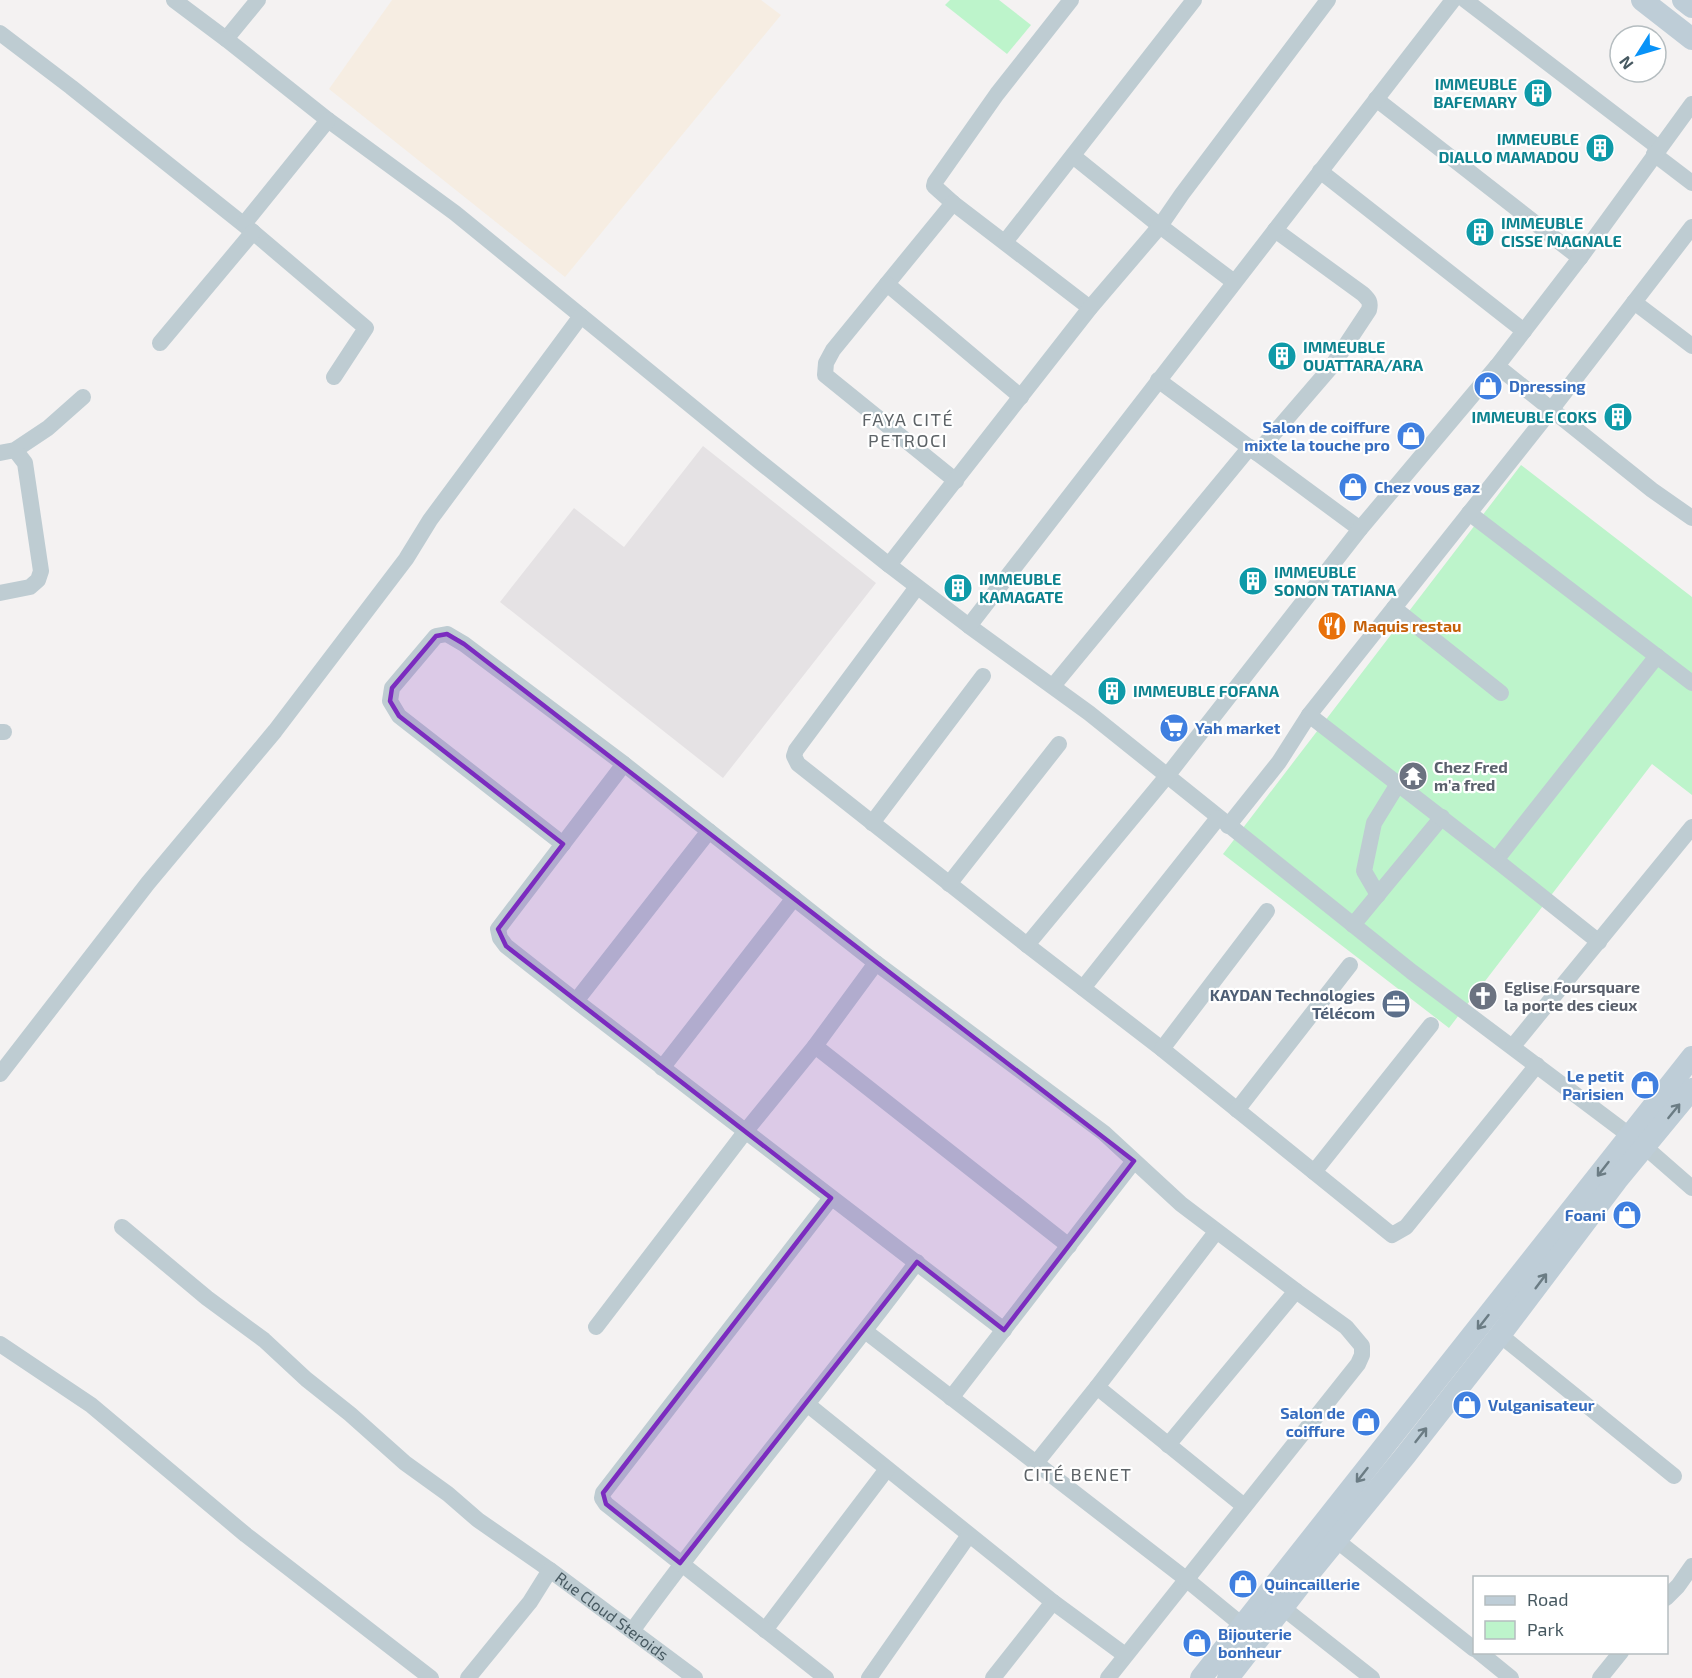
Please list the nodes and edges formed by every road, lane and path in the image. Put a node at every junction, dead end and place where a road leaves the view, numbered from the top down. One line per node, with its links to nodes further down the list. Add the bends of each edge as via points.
1 (174, 0): 12 (street)
2 (258, 0): 12 (street)
3 (1071, 0): 21 (street, via 997,94 935,182 936,188)
4 (1194, 0): 18 (street)
5 (1328, 0): 22 (street)
6 (1453, 0): 14 (street)
7 (1465, 0): 17 (street)
8 (1642, 0): 13 (main road)
9 (1683, 0): 10 (main road)
10 (1692, 8)
11 (0, 33): 23 (street)
12 (226, 39): 16 (street)
13 (1692, 39)
14 (1376, 99): 19 (street); 27 (street)
15 (1692, 104): 17 (street)
16 (328, 120): 23 (street); 32 (street, via 455,213)
17 (1657, 151): 20 (street); 27 (street)
18 (1073, 156): 22 (street); 26 (street)
19 (1320, 171): 25 (street); 33 (street)
20 (1692, 183)
21 (953, 202): 26 (street); 29 (street)
22 (1160, 226): 28 (street); 31 (street)
23 (249, 228): 34 (street); 37 (street, via 366,328)
24 (1692, 228): 30 (street)
25 (1275, 230): 28 (street); 42 (street, via 1363,294 1370,304 1332,366)
26 (1005, 242): 31 (street)
27 (1580, 258): 33 (street)
28 (1234, 282): 38 (street)
29 (886, 284): 40 (street); 44 (street, via 833,350 825,375)
30 (1634, 302): 35 (street); 41 (street)
31 (1089, 308): 40 (street)
32 (581, 316): 48 (street); 88 (street, via 430,520 406,559 275,731 148,883)
33 (1524, 332): 36 (street)
34 (160, 342)
35 (1692, 346)
36 (1497, 366): 41 (street); 47 (street)
37 (334, 377)
38 (1158, 380): 42 (street); 52 (street)
39 (82, 397): 43 (street, via 48,428)
40 (1021, 397): 44 (street)
41 (1551, 410): 45 (street); 46 (street)
42 (1253, 450): 47 (street); 56 (street)
43 (8, 451): 50 (street, via 25,463 41,571 30,587)
44 (956, 481): 48 (street)
45 (1469, 513): 51 (street); 53 (street)
46 (1692, 518)
47 (1360, 529): 61 (street)
48 (889, 565): 49 (street)
49 (917, 587): 52 (street); 65 (street, via 794,756 798,764)
50 (0, 593)
51 (1394, 608): 57 (street); 58 (street)
52 (969, 626): 56 (street)
53 (1657, 656): 55 (street); 69 (street)
54 (983, 676): 65 (street)
55 (1692, 683)
56 (1053, 686): 61 (street)
57 (1501, 693)
58 (1310, 715): 62 (street); 64 (street, via 1279,762)
59 (1059, 744): 70 (street)
60 (624, 764): 66 (street); 68 (street); 68 (street, via 447,634 436,636 392,688 390,701 399,717)
61 (1167, 776): 64 (street); 76 (street)
62 (1398, 784): 63 (street); 71 (street, via 1374,823 1364,871)
63 (1442, 818): 69 (street); 71 (street)
64 (1223, 822): 74 (street); 79 (street)
65 (872, 823): 70 (street)
66 (709, 831): 72 (street); 80 (street)
67 (1690, 833): 75 (street)
68 (563, 844): 80 (street, via 498,929 506,946)
69 (1496, 860): 75 (street)
70 (949, 884): 76 (street)
71 (1378, 895): 74 (street)
72 (794, 898): 77 (street); 87 (street)
73 (1267, 911): 84 (street)
74 (1353, 924): 83 (street)
75 (1599, 942): 83 (street)
76 (1027, 945): 79 (street)
77 (876, 963): 82 (street); 93 (street, via 1095,1126)
78 (1350, 965): 90 (street)
79 (1083, 988): 84 (street)
80 (576, 1001): 87 (street)
81 (1431, 1026): 94 (street)
82 (815, 1046): 91 (street); 99 (street)
83 (1513, 1046): 86 (street)
84 (1162, 1049): 90 (street)
85 (1692, 1057): 92 (main road)
86 (1537, 1065): 92 (street); 94 (street, via 1406,1227 1392,1235)
87 (662, 1068): 91 (street)
88 (0, 1074)
89 (1692, 1089): 92 (main road, one-way to 89)
90 (1237, 1110): 94 (street)
91 (745, 1132): 96 (street); 102 (street)
92 (1637, 1141): 95 (street); 105 (main road, one-way to 92, via 1610,1189); 124 (main road, one-way to 124)
93 (1134, 1161): 98 (street); 99 (street)
94 (1314, 1172)
95 (1692, 1188)
96 (831, 1198): 100 (street); 117 (street, via 603,1492 606,1504)
97 (122, 1227): 119 (street, via 264,1340 405,1463)
98 (1216, 1232): 101 (street); 107 (street)
99 (1069, 1246): 103 (street)
100 (917, 1262): 103 (street); 104 (street)
101 (1296, 1291): 110 (street); 114 (street, via 1346,1327 1362,1346 1362,1355)
102 (596, 1327)
103 (1004, 1330): 108 (street)
104 (865, 1331): 108 (street); 109 (street)
105 (1500, 1335): 113 (street); 116 (main road, one-way to 105)
106 (0, 1344): 131 (street, via 91,1405 246,1535)
107 (1097, 1387): 110 (street); 111 (street)
108 (951, 1398): 111 (street)
109 (807, 1404): 112 (street); 117 (street)
110 (1168, 1445): 114 (street)
111 (1036, 1463): 120 (street)
112 (887, 1469): 115 (street); 125 (street)
113 (1674, 1476)
114 (1244, 1506): 120 (street)
115 (969, 1535): 122 (street); 135 (street)
116 (1336, 1540): 123 (main road); 127 (street)
117 (680, 1563): 125 (street); 126 (street)
118 (1692, 1566): 121 (street)
119 (550, 1570): 126 (street, Rue Cloud Steroids); 132 (street, Rue Cloud Steroids, via 530,1602)
120 (1186, 1579): 124 (street); 130 (street)
121 (1668, 1596)
122 (1053, 1602): 130 (street); 136 (street)
123 (1282, 1607): 139 (main road); 140 (street)
124 (1242, 1625): 138 (main road)
125 (765, 1630): 134 (street)
126 (632, 1631): 133 (street, Rue Cloud Steroids)
127 (1473, 1648)
128 (1480, 1654): 141 (street)
129 (1620, 1654): 142 (street)
130 (1125, 1655): 137 (street)
131 (431, 1678)
132 (468, 1678)
133 (695, 1678)
134 (826, 1678)
135 (868, 1678)
136 (993, 1678)
137 (1108, 1678)
138 (1201, 1678)
139 (1228, 1678)
140 (1372, 1678)
141 (1511, 1678)
142 (1600, 1678)

